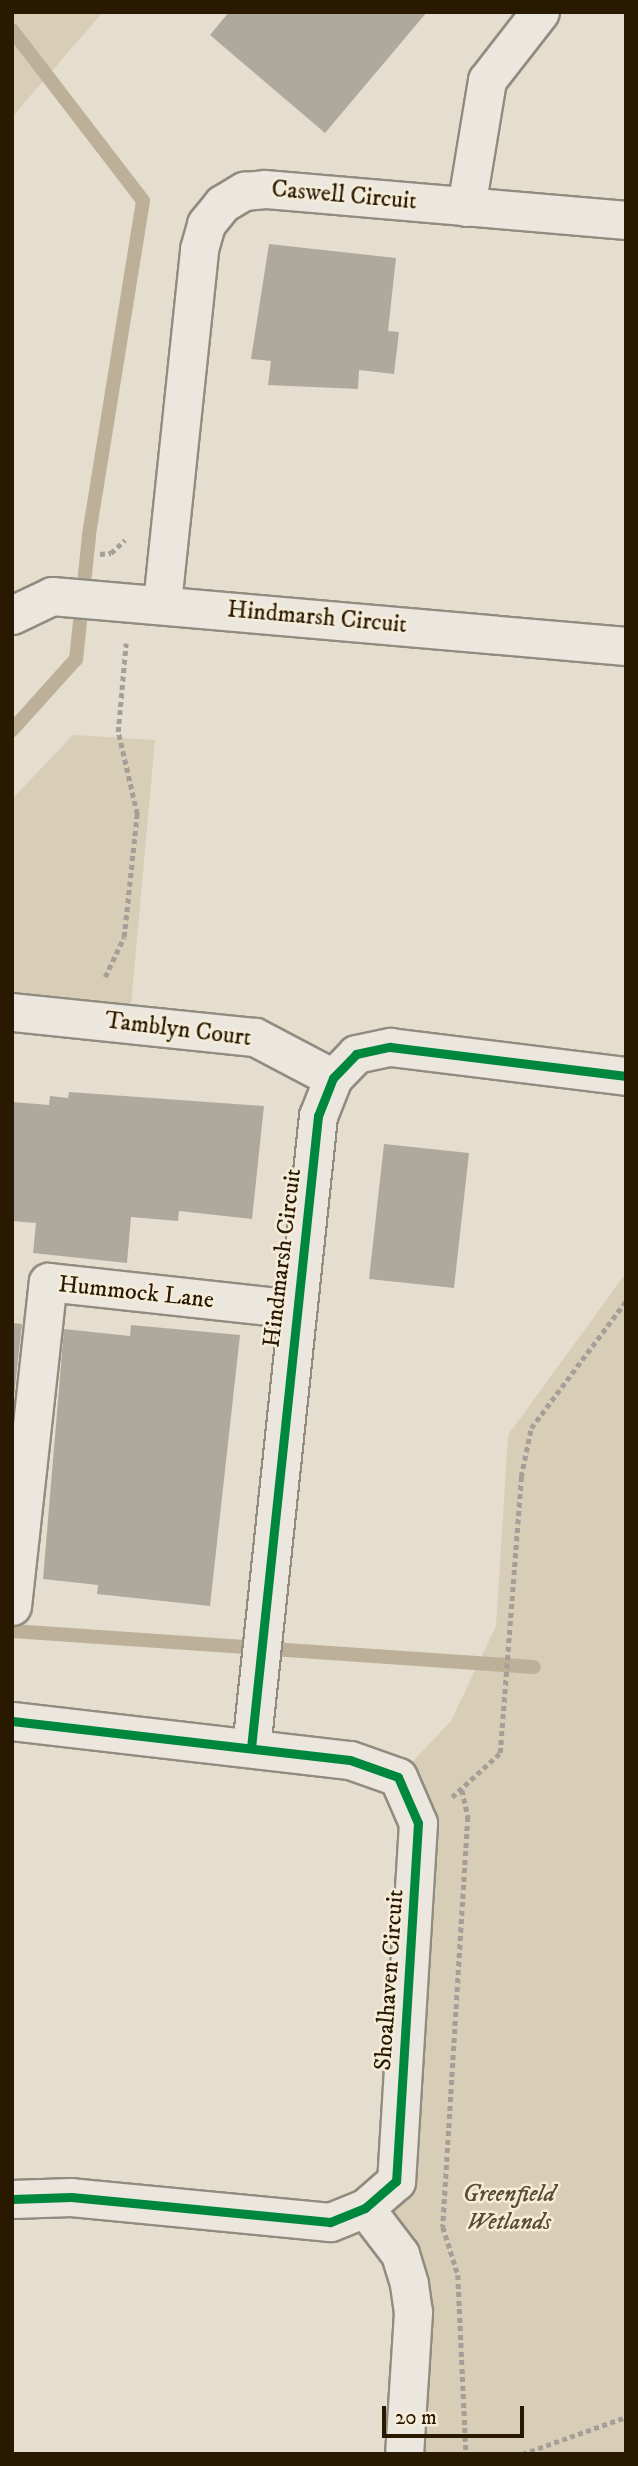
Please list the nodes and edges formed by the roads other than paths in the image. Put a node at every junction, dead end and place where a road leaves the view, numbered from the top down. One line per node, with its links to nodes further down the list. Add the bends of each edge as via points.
1 (540, 12): 2 (street, via 487,80)
2 (466, 207): 3 (street, Caswell Circuit); 4 (street, Caswell Circuit, via 265,189 244,191 217,208 206,224 199,249)
3 (626, 220)
4 (162, 603): 5 (street, Hindmarsh Circuit, via 52,596); 6 (street, Hindmarsh Circuit)
5 (12, 615)
6 (626, 646)
7 (12, 1012): 9 (street, Tamblyn Court, via 255,1037)
8 (626, 1076): 9 (street, Hindmarsh Circuit, via 390,1047 356,1054)
9 (333, 1078): 10 (street, Hindmarsh Circuit, via 318,1116)
10 (295, 1310): 11 (street, Hummock Lane, via 48,1282); 13 (street, Hindmarsh Circuit)
11 (12, 1606)
12 (12, 1721): 13 (street, Shoalhaven Circuit)
13 (251, 1748): 15 (street, Shoalhaven Circuit, via 350,1760 398,1777 418,1823 396,2181)
14 (12, 2199): 15 (street, Shoalhaven Circuit, via 125,2201 304,2222 330,2222)
15 (365, 2208): 16 (street, via 400,2254 410,2284 414,2312)
16 (404, 2454)

